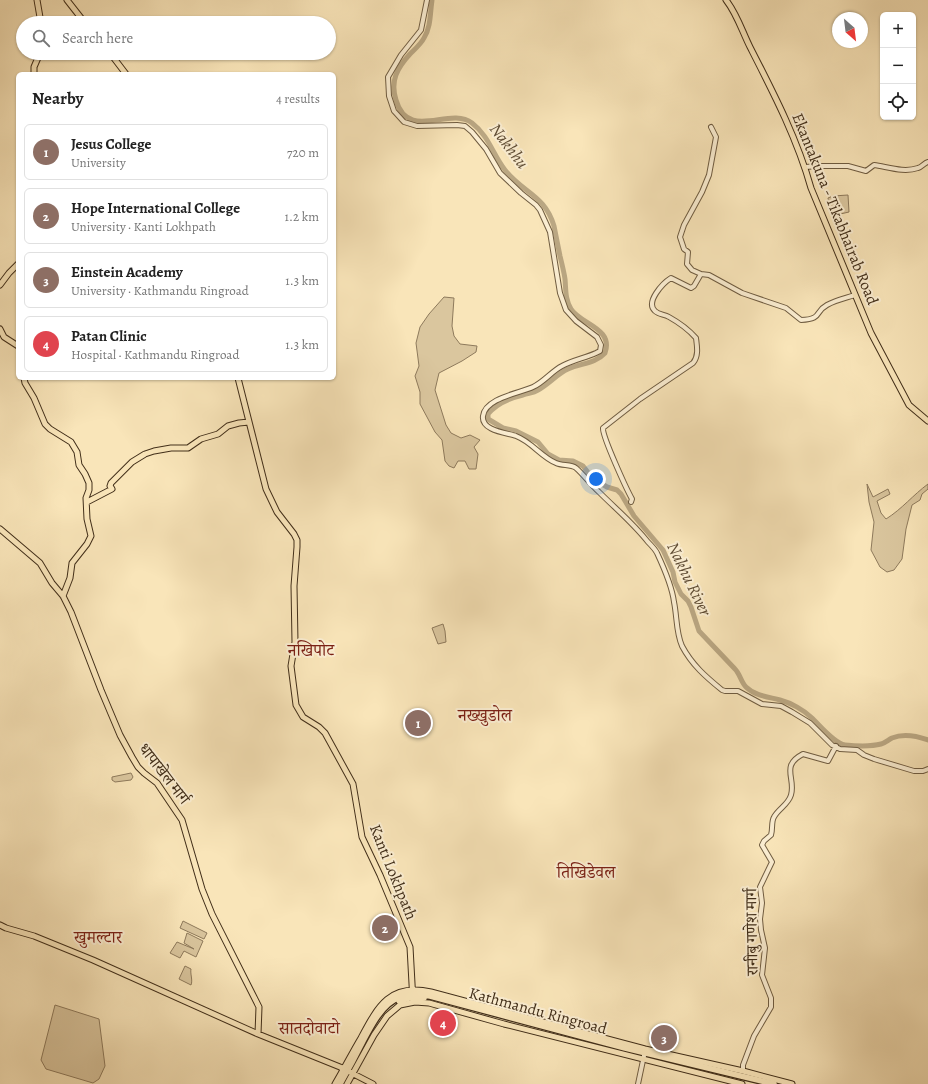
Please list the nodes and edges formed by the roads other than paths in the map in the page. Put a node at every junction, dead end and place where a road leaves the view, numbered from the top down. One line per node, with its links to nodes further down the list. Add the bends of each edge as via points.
1 (37, 0): 5 (main road)
2 (67, 0): 6 (main road)
3 (427, 0): 28 (street, via 421,30 401,55 388,77 389,96 394,111 404,122 417,126 457,125 465,126 472,132 486,148 500,173 538,207 550,232 560,293 566,310 597,337 601,345 600,351 562,366 537,385 493,403 484,412 484,421 496,431 519,437 556,464 575,468 644,536 656,552 666,575 674,600 682,645 697,669 722,690 738,691 762,704 781,706 792,712 810,723)
4 (726, 0): 13 (main road, Ekantakuna - Tikabhairab Road, via 739,20)
5 (40, 16)
6 (80, 16)
7 (37, 60): 9 (main road)
8 (115, 60): 10 (main road)
9 (34, 72)
10 (124, 72)
11 (711, 127): 15 (street, via 716,137 709,176 680,237 684,249 688,252 686,263 692,270)
12 (928, 162): 13 (street, via 920,168 910,170 874,165 866,171 848,166)
13 (805, 168): 17 (main road, Ekantakuna - Tikabhairab Road)
14 (16, 266): 16 (main road)
15 (701, 274): 17 (street, via 709,275 749,296 784,307 801,320 811,320 825,306); 25 (street, via 691,288 671,278 652,302 655,311 668,316 696,338 696,360 640,399 603,429 632,499)
16 (0, 286)
17 (855, 295): 22 (main road, Ekantakuna - Tikabhairab Road, via 902,395 908,405)
18 (0, 329): 19 (main road, via 4,337)
19 (16, 345)
20 (24, 380): 24 (main road, via 45,424 71,442 76,449 79,465 89,483)
21 (239, 380): 23 (main road, Kanti Lokhpath)
22 (928, 421)
23 (250, 422): 24 (main road, via 228,426 218,434 200,439 188,448 154,451 139,457 111,483 112,489); 31 (main road, Kanti Lokhpath, via 266,489 277,512 297,540 294,586 295,642 291,666 296,705 303,717 325,733 353,784 362,837 410,947)
24 (87, 502): 27 (main road, via 87,522 91,536 72,563 70,578)
25 (631, 502)
26 (0, 529): 27 (main road, धापाखेल मार्ग, via 40,563)
27 (63, 596): 32 (main road, धापाखेल मार्ग, via 120,735 138,767 157,783 182,820 212,914 259,1007)
28 (836, 746): 29 (street, via 840,749 857,750 874,759 914,771); 35 (street, रानीबु गणेश मार्ग, via 828,761 803,754 791,765 792,794 787,804 773,818 771,835 762,845 772,862 760,886 760,919 764,948 762,975 771,1003 769,1012 754,1036 743,1064)
29 (928, 769)
30 (0, 926): 32 (main road, via 34,936 93,960)
31 (412, 996): 33 (highway, Kathmandu Ringroad); 34 (highway, Kathmandu Ringroad, via 399,1001 384,1012)
32 (258, 1034): 34 (main road)
33 (644, 1054): 35 (main road); 41 (street); 42 (main road); 43 (highway, Kathmandu Ringroad); 44 (highway, Kathmandu Ringroad)
34 (348, 1071): 36 (main road); 37 (highway, Kathmandu Ringroad); 38 (highway, Kathmandu Ringroad); 39 (main road); 40 (main road)
35 (743, 1071): 45 (main road)
36 (335, 1084)
37 (340, 1084)
38 (343, 1084)
39 (347, 1084)
40 (373, 1084)
41 (638, 1084)
42 (742, 1084)
43 (761, 1084)
44 (774, 1084)
45 (792, 1084)

